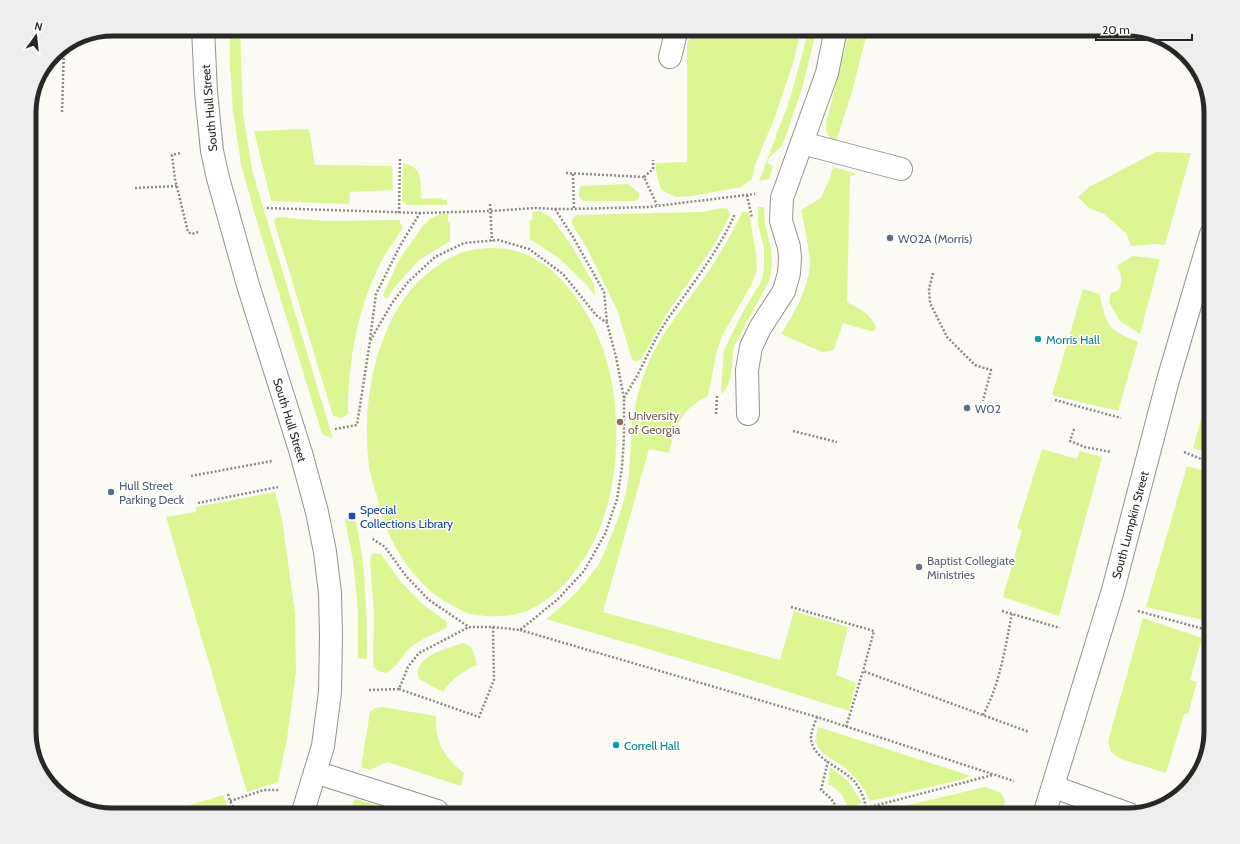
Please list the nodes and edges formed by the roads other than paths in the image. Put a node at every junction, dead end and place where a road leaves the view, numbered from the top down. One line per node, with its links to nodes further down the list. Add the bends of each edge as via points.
1 (203, 36): 9 (street, South Hull Street, via 206,92 212,150 218,178 301,453 325,552 330,593 330,692 323,746)
2 (675, 36): 4 (street)
3 (835, 36): 5 (street, via 827,73)
4 (670, 57)
5 (802, 143): 6 (street); 8 (street, via 781,203 781,221 790,251 789,273 784,291 751,347 746,370)
6 (901, 169)
7 (1204, 258): 10 (street, South Lumpkin Street, via 1168,380 1113,590)
8 (748, 414)
9 (315, 772): 11 (street, South Hull Street); 12 (street)
10 (1054, 787): 13 (street, South Lumpkin Street); 14 (street)
11 (304, 808)
12 (428, 808)
13 (1046, 808)
14 (1112, 808)

